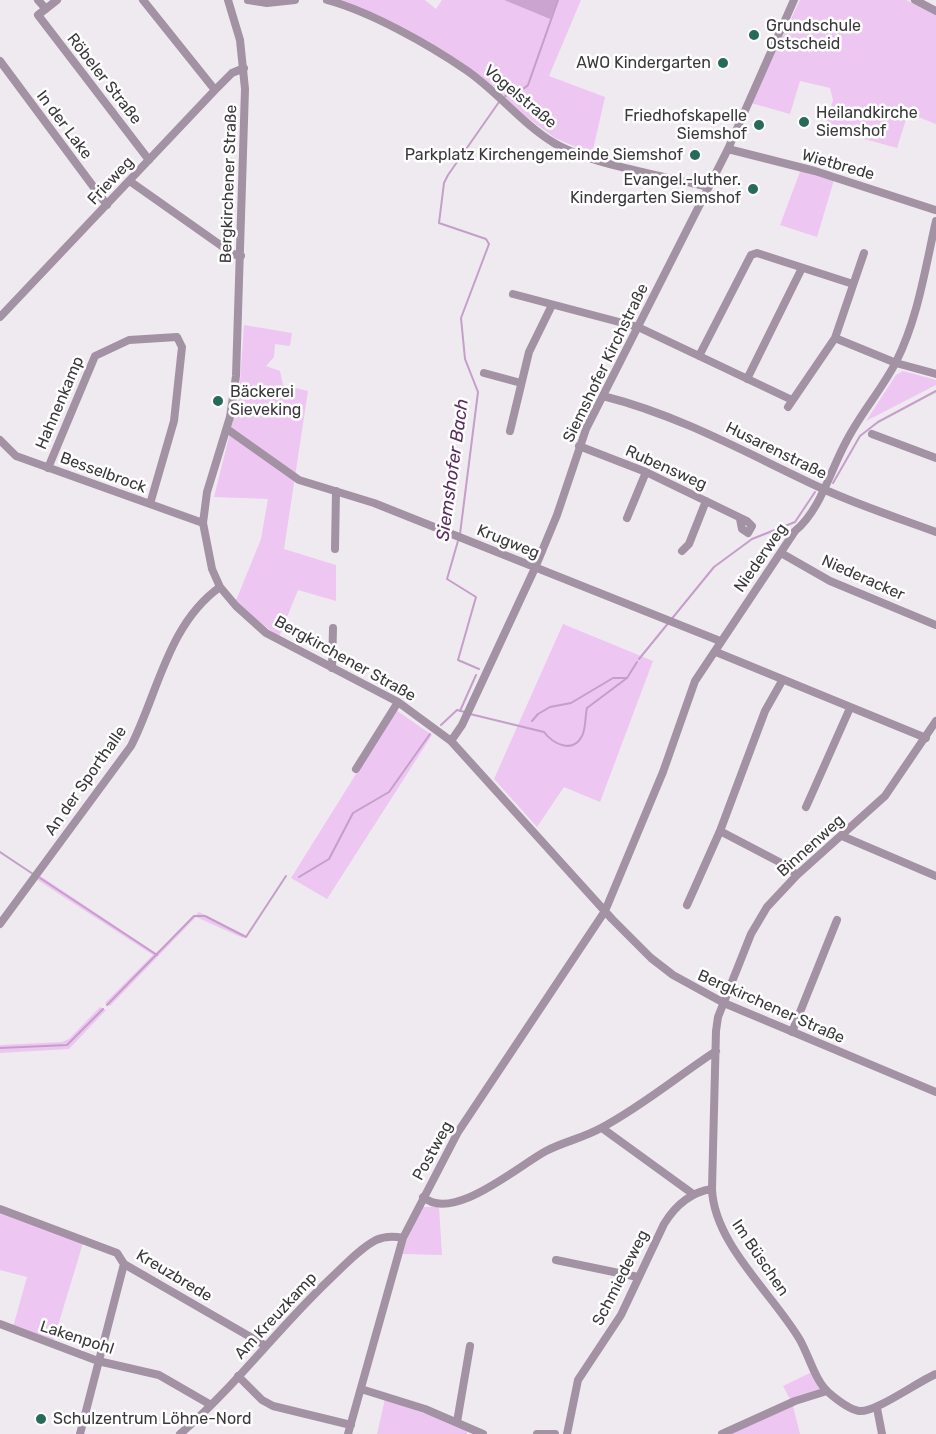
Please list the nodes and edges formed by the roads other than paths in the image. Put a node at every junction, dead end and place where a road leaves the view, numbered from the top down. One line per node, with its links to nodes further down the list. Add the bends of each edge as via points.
1 (38, 0): 12 (street)
2 (57, 0): 12 (street)
3 (143, 0): 16 (street)
4 (243, 0): 10 (street)
5 (248, 0): 6 (street)
6 (295, 0)
7 (327, 0): 11 (street, Vogelstraße)
8 (794, 0): 17 (street, Siemshofer Kirchstraße)
9 (915, 0): 13 (street)
10 (229, 2): 15 (street, Bergkirchener Straße)
11 (348, 3): 20 (street, Vogelstraße, via 466,70 556,144 589,157)
12 (46, 9): 18 (street, Röbeler Straße, via 38,15)
13 (936, 11)
14 (0, 61): 21 (street, In der Lake)
15 (244, 68): 16 (street, Frieweg, via 232,73); 25 (street, Bergkirchener Straße)
16 (215, 90): 18 (street, Frieweg)
17 (728, 149): 20 (street, Siemshofer Kirchstraße); 22 (street, Wietbrede, via 815,171)
18 (149, 160): 19 (street, Frieweg)
19 (130, 182): 21 (street, Frieweg); 25 (street)
20 (708, 187): 31 (street, Siemshofer Kirchstraße)
21 (107, 205): 30 (street, Frieweg)
22 (936, 211)
23 (936, 221): 34 (street, Niederweg, via 914,322)
24 (864, 253): 27 (street)
25 (241, 256): 40 (street, Bergkirchener Straße, via 238,353)
26 (802, 268): 27 (street); 33 (street, via 757,253 751,255); 37 (street)
27 (853, 284): 32 (street)
28 (513, 294): 29 (street)
29 (552, 305): 31 (street); 38 (street, via 529,352)
30 (0, 317)
31 (638, 327): 33 (street); 39 (street, Siemshofer Kirchstraße)
32 (835, 338): 34 (street); 37 (street, via 790,404)
33 (699, 356): 37 (street)
34 (896, 363): 36 (street); 48 (street, Niederweg, via 848,438)
35 (484, 373): 38 (street)
36 (936, 374)
37 (747, 378)
38 (521, 383): 41 (street)
39 (603, 396): 44 (street, Siemshofer Kirchstraße); 48 (street, Husarenstraße, via 648,407 684,422)
40 (227, 429): 49 (street, Krugweg, via 299,480); 54 (street, Bergkirchener Straße, via 207,492)
41 (510, 430)
42 (872, 434): 45 (street)
43 (0, 440): 46 (street, Besselbrock, via 16,456)
44 (579, 446): 47 (street, Rubensweg); 59 (street, Siemshofer Kirchstraße)
45 (936, 458)
46 (48, 468): 51 (street, Besselbrock); 51 (street, Hahnenkamp, via 95,356 129,340 177,337 182,347 174,421)
47 (646, 472): 50 (street, Rubensweg); 52 (street)
48 (823, 489): 55 (street, Husarenstraße); 58 (street, Niederweg)
49 (336, 490): 56 (street); 59 (street, Krugweg)
50 (706, 501): 53 (street, Rubensweg); 57 (street, via 689,544)
51 (150, 504): 54 (street, Besselbrock)
52 (627, 518)
53 (740, 519)
54 (203, 523): 60 (street, Bergkirchener Straße, via 206,549)
55 (936, 532)
56 (335, 549)
57 (682, 551)
58 (781, 553): 61 (street, Niederacker, via 830,581); 63 (street, Niederweg)
59 (535, 567): 63 (street, Krugweg); 71 (street, Siemshofer Kirchstraße)
60 (220, 587): 65 (street, Bergkirchener Straße, via 266,633); 81 (street, An der Sporthalle, via 203,603 169,652 143,723 130,746)
61 (936, 625)
62 (333, 628): 65 (street)
63 (720, 641): 64 (street, Niederweg)
64 (716, 652): 66 (street); 79 (street, Niederweg, via 695,681 663,772)
65 (332, 668): 67 (street, Bergkirchener Straße)
66 (782, 681): 68 (street); 74 (street, via 765,711)
67 (398, 702): 71 (street, Bergkirchener Straße); 72 (street)
68 (850, 708): 70 (street); 73 (street)
69 (936, 721): 70 (street, Binnenweg)
70 (926, 738): 75 (street, Binnenweg, via 885,796)
71 (450, 741): 79 (street, Bergkirchener Straße)
72 (356, 769)
73 (806, 807)
74 (720, 831): 76 (street); 78 (street)
75 (842, 836): 76 (street, Binnenweg); 77 (street)
76 (797, 875): 82 (street, Binnenweg, via 758,922)
77 (936, 876)
78 (687, 905)
79 (605, 911): 82 (street, Bergkirchener Straße, via 661,967); 89 (street, Postweg, via 458,1132)
80 (837, 920): 83 (street)
81 (0, 924)
82 (724, 1003): 83 (street, Bergkirchener Straße); 84 (street, Im Büschen, via 716,1031)
83 (792, 1032): 85 (street, Bergkirchener Straße)
84 (716, 1051): 86 (street); 87 (street, Im Büschen)
85 (936, 1092)
86 (602, 1128): 88 (street); 89 (street, via 546,1151 466,1199 442,1204 430,1203)
87 (712, 1188): 88 (street, Schmiedeweg); 102 (street, Im Büschen, via 718,1220 796,1335)
88 (693, 1194): 94 (street, Schmiedeweg, via 663,1224)
89 (423, 1197): 91 (street, Postweg)
90 (0, 1209): 93 (street, Kreuzbrede, via 117,1253)
91 (403, 1238): 96 (street, Am Kreuzkamp, via 376,1240 357,1254); 101 (street, Postweg)
92 (556, 1260): 94 (street)
93 (124, 1264): 96 (street, Kreuzbrede); 98 (street)
94 (638, 1277): 112 (street, Schmiedeweg, via 621,1315 578,1380)
95 (0, 1324): 98 (street, Lakenpohl)
96 (266, 1346): 100 (street, Am Kreuzkamp)
97 (470, 1346): 105 (street)
98 (98, 1361): 103 (street, Lakenpohl, via 159,1375); 107 (street)
99 (936, 1374): 104 (street)
100 (238, 1377): 103 (street, Am Kreuzkamp); 106 (street, via 273,1406)
101 (361, 1389): 105 (street); 106 (street, Postweg)
102 (827, 1391): 104 (street, Im Büschen, via 852,1409); 113 (street)
103 (211, 1405): 108 (street, Am Kreuzkamp)
104 (877, 1408): 114 (street)
105 (458, 1422): 109 (street)
106 (349, 1430)
107 (80, 1434)
108 (180, 1434)
109 (483, 1434)
110 (537, 1434): 111 (street)
111 (555, 1434)
112 (567, 1434)
113 (722, 1434)
114 (882, 1434)

